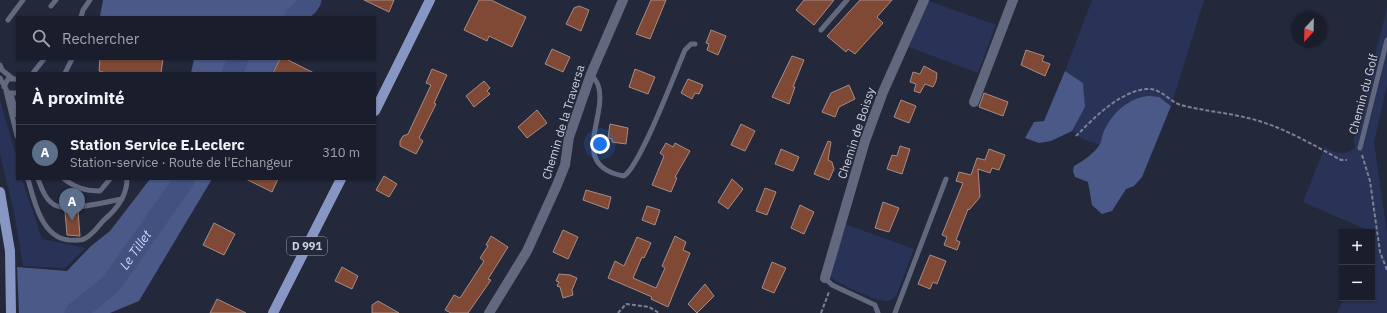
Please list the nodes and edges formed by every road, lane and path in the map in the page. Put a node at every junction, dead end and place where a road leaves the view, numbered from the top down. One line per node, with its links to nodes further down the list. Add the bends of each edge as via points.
1 (23, 0): 13 (lane)
2 (56, 0): 9 (lane)
3 (90, 0): 10 (lane)
4 (430, 0): 27 (main road)
5 (622, 0): 22 (street, Chemin de la Traversa)
6 (847, 0): 14 (lane)
7 (924, 0): 43 (street, Chemin de Boissy, via 882,92 865,141)
8 (1013, 0): 26 (street)
9 (51, 6)
10 (83, 10): 11 (lane); 12 (lane)
11 (78, 16)
12 (81, 16)
13 (8, 20)
14 (821, 30)
15 (1387, 40): 31 (lane, Chemin du Golf)
16 (695, 44): 22 (lane, via 691,44 685,50 647,138 630,172 624,176 606,170 596,159 592,145 599,101 598,86)
17 (43, 60): 20 (lane)
18 (72, 60): 21 (lane)
19 (0, 65): 24 (lane, via 2,70)
20 (34, 72)
21 (66, 72)
22 (591, 74): 46 (street, Chemin de la Traversa, via 569,137 566,165 558,185 527,251)
23 (0, 78): 25 (lane)
24 (15, 78): 25 (lane, via 6,81)
25 (12, 93): 28 (lane); 29 (lane)
26 (974, 102)
27 (376, 109)
28 (16, 111)
29 (16, 125)
30 (1076, 136): 32 (path, via 1113,104 1130,94 1146,89 1157,90 1181,105 1229,113 1261,122 1294,134 1341,160)
31 (1360, 148): 42 (path, Chemin du Golf, via 1370,181 1380,252)
32 (1347, 160)
33 (946, 179): 51 (lane)
34 (28, 180): 41 (lane, via 40,216 51,231 62,240 83,240 89,236 117,207)
35 (39, 180): 41 (lane, via 49,200 58,206 78,207)
36 (65, 180): 37 (lane, via 74,187 86,191 100,191)
37 (109, 180)
38 (127, 180): 41 (lane, via 127,188)
39 (340, 180): 45 (main road, D 991)
40 (0, 192): 44 (main road, via 10,250)
41 (122, 198)
42 (1387, 270)
43 (828, 282): 49 (path); 50 (lane, via 875,305)
44 (11, 313)
45 (273, 313)
46 (489, 313)
47 (618, 313): 48 (path, via 626,304 649,308)
48 (659, 313)
49 (821, 313)
50 (878, 313)
51 (895, 313)

